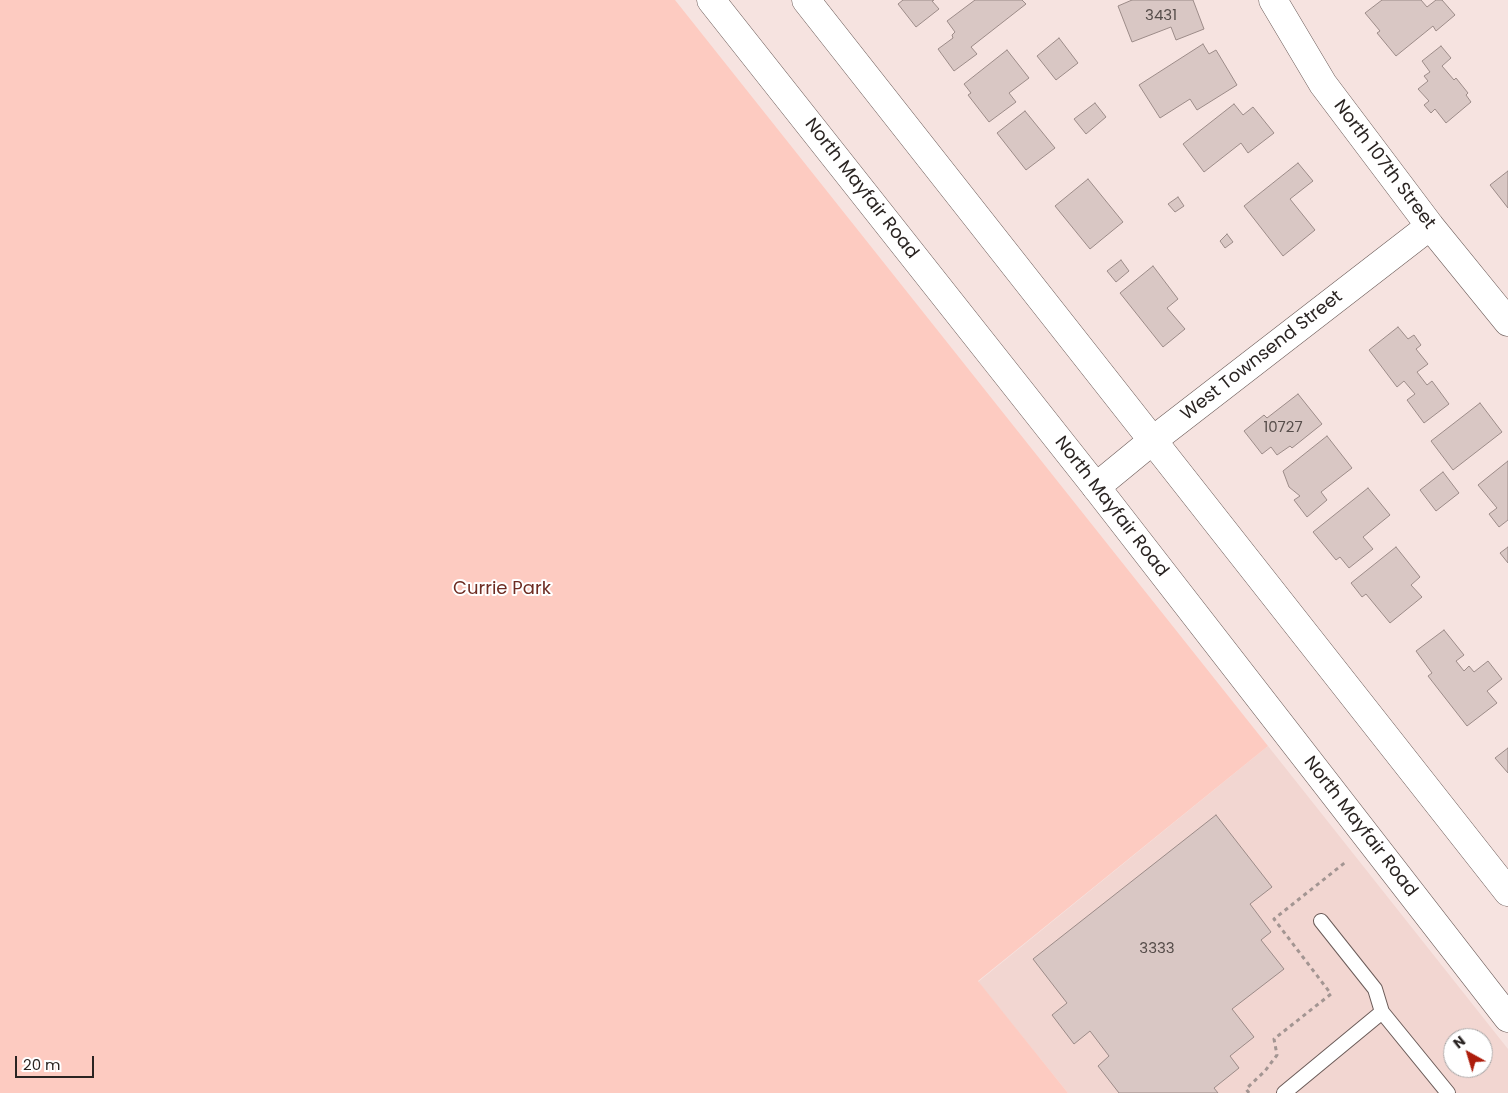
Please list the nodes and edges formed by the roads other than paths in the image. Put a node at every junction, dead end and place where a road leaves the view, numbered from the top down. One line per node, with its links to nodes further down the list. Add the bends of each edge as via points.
1 (711, 0): 7 (main road, North Mayfair Road)
2 (806, 0): 6 (main road)
3 (1273, 0): 4 (main road, North 107th Street, via 1323,84)
4 (1430, 226): 5 (main road, North 107th Street); 6 (main road, West Townsend Street)
5 (1508, 322)
6 (1152, 441): 7 (main road, West Townsend Street); 8 (main road)
7 (1096, 487): 11 (main road, North Mayfair Road)
8 (1508, 892)
9 (1321, 921): 10 (lane, via 1376,989)
10 (1382, 1012): 12 (lane); 13 (lane)
11 (1508, 1018)
12 (1284, 1093)
13 (1448, 1093)

